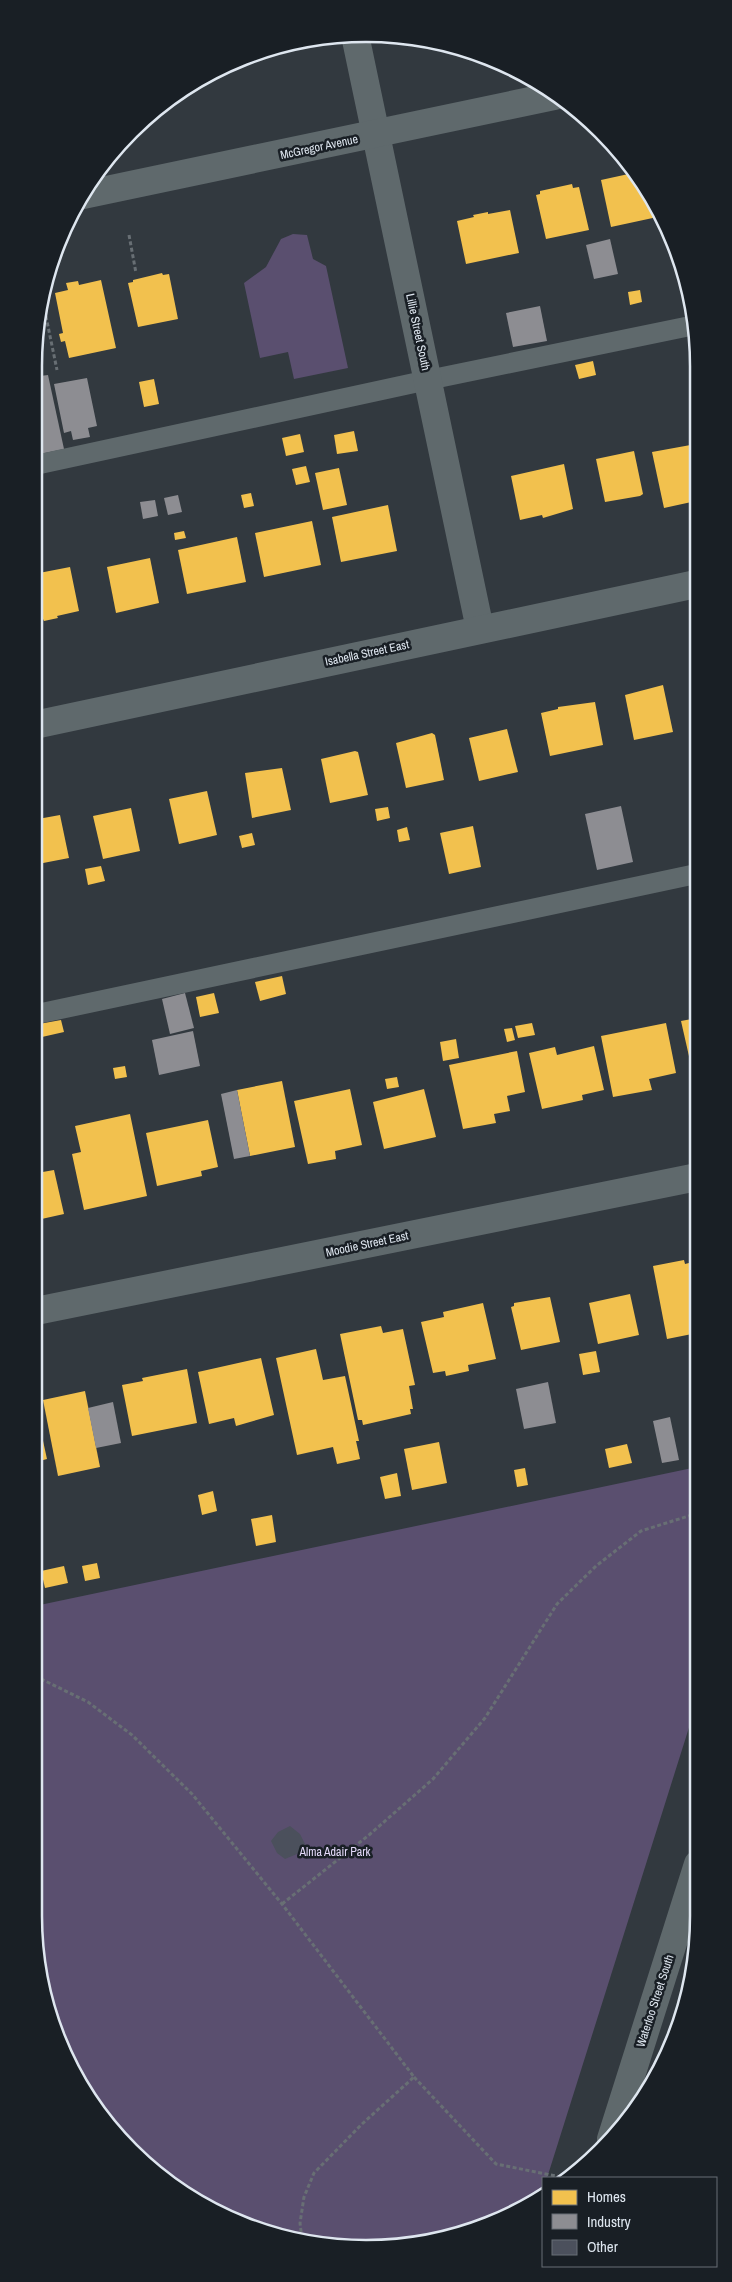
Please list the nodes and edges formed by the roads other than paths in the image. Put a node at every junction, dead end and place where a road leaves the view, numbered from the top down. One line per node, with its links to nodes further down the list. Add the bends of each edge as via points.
1 (357, 42): 3 (street, Lillie Street South)
2 (547, 98): 3 (street, McGregor Avenue)
3 (377, 135): 4 (street, McGregor Avenue); 6 (street, Lillie Street South)
4 (93, 193)
5 (687, 327): 6 (lane)
6 (428, 380): 7 (lane); 9 (street, Lillie Street South)
7 (42, 464)
8 (690, 585): 9 (street, Isabella Street East)
9 (480, 629): 10 (street, Isabella Street East)
10 (42, 723)
11 (690, 875): 12 (lane)
12 (42, 1013)
13 (690, 1178): 14 (street, Moodie Street East)
14 (42, 1310)
15 (690, 1889): 16 (street, Waterloo Street South)
16 (617, 2120)

